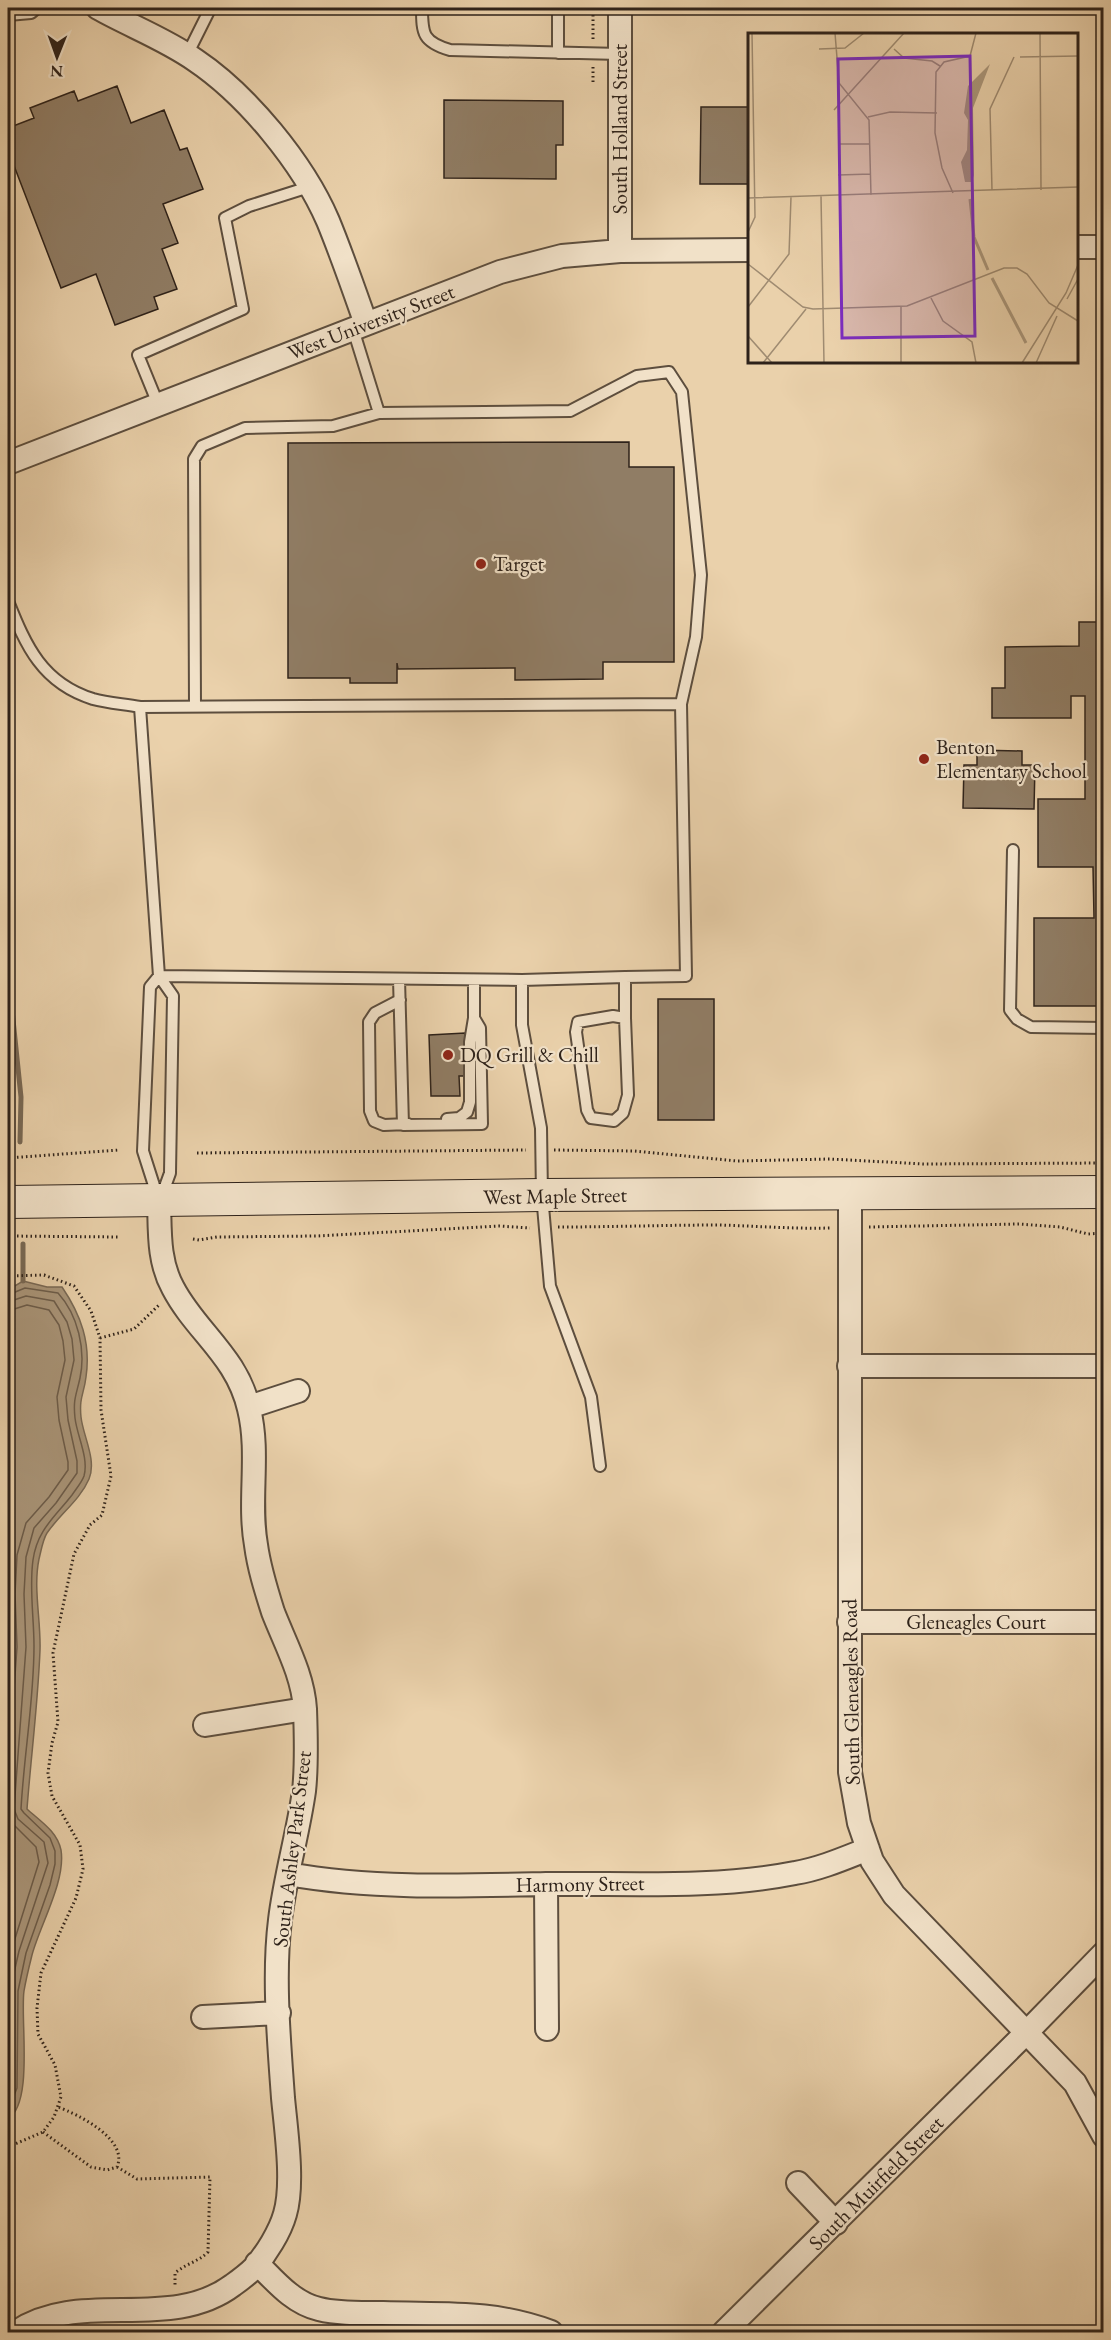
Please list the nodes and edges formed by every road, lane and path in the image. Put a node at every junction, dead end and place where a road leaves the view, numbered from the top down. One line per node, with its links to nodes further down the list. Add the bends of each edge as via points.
1 (37, 8): 7 (lane, via 31,13)
2 (98, 8): 10 (street)
3 (209, 8): 10 (lane)
4 (422, 8): 8 (lane, via 423,32 428,41 440,47 471,52)
5 (558, 8): 8 (lane)
6 (620, 8): 9 (street, South Holland Street)
7 (8, 15)
8 (558, 53): 9 (lane)
9 (620, 54): 15 (street, South Holland Street)
10 (186, 55): 11 (street, via 232,89 267,125)
11 (309, 187): 16 (street, via 327,219); 17 (lane, via 225,218 243,309 138,355)
12 (1104, 247): 13 (street)
13 (1078, 248)
14 (748, 250): 15 (street, West University Street)
15 (620, 251): 16 (street, West University Street, via 562,256 500,272)
16 (360, 327): 17 (street, West University Street); 18 (lane)
17 (158, 404): 19 (street, West University Street)
18 (379, 413): 21 (lane, via 570,411 637,376 669,372 682,392 701,575 696,637); 22 (lane, via 333,426 245,428 202,446 194,459)
19 (8, 463)
20 (8, 601): 23 (lane, via 30,650 41,668 55,680 93,699)
21 (681, 704): 22 (lane); 26 (lane, via 686,976)
22 (195, 706): 23 (lane)
23 (140, 707): 25 (lane)
24 (1012, 850): 33 (lane, via 1010,1010 1031,1027)
25 (159, 976): 27 (lane); 43 (lane, via 150,987 143,1151); 43 (lane, via 172,996 173,1017 170,1173)
26 (625, 977): 29 (lane); 32 (lane)
27 (399, 979): 28 (lane); 30 (lane)
28 (474, 980): 29 (lane); 31 (lane)
29 (522, 980): 36 (lane, via 522,1025 539,1116)
30 (400, 1000): 34 (lane); 34 (lane, via 375,1013 368,1032 370,1111 374,1121)
31 (474, 1018): 34 (lane, via 467,1112 459,1118); 34 (lane, via 480,1028 482,1124)
32 (625, 1018): 32 (lane, via 613,1016 578,1022 576,1032 591,1118 614,1121 623,1113 628,1095)
33 (1104, 1028)
34 (402, 1125)
35 (119, 1150): 38 (path)
36 (541, 1150): 37 (path); 39 (path, via 634,1151 737,1161); 42 (lane)
37 (197, 1153)
38 (8, 1158)
39 (1104, 1163)
40 (1104, 1192): 41 (main road, West Maple Street)
41 (850, 1194): 42 (main road, West Maple Street); 46 (street, South Gleneagles Road)
42 (542, 1195): 43 (main road, West Maple Street); 45 (lane)
43 (159, 1201): 44 (main road, West Maple Street); 57 (street, South Ashley Park Street, via 160,1254 171,1286 234,1369)
44 (8, 1202)
45 (545, 1227): 46 (path); 50 (path); 58 (lane, via 550,1286 591,1397)
46 (850, 1228): 47 (path, via 1019,1224); 54 (street, South Gleneagles Road)
47 (1104, 1233)
48 (8, 1236): 49 (path)
49 (119, 1237)
50 (193, 1239)
51 (8, 1276): 53 (path, via 44,1275 74,1286 91,1311)
52 (159, 1305): 53 (path, via 134,1329)
53 (100, 1338): 71 (path, via 101,1410 111,1476 102,1515 90,1525 74,1554 54,1653 58,1722 48,1773 52,1796 80,1845 83,1869 76,1898 41,1972 37,2008 38,2034 55,2065 61,2097)
54 (849, 1366): 55 (street); 59 (street, South Gleneagles Road)
55 (1104, 1366)
56 (298, 1391): 57 (street)
57 (249, 1407): 61 (street, South Ashley Park Street, via 254,1446 255,1543 262,1577 292,1657)
58 (600, 1466)
59 (849, 1622): 60 (street, Gleneagles Court); 63 (street, South Gleneagles Road, via 850,1772)
60 (1104, 1622)
61 (305, 1708): 62 (street); 64 (street, South Ashley Park Street, via 304,1790)
62 (205, 1725)
63 (868, 1850): 65 (street, Harmony Street, via 797,1873 746,1881); 70 (street, South Gleneagles Road, via 894,1895)
64 (288, 1874): 65 (street, Harmony Street, via 333,1882); 67 (street, South Ashley Park Street, via 280,1922)
65 (546, 1884): 69 (street)
66 (1104, 1953): 70 (street, South Muirfield Street)
67 (279, 2013): 68 (street); 78 (street, South Ashley Park Street, via 289,2171 285,2214)
68 (204, 2017)
69 (547, 2029)
70 (1028, 2032): 73 (street, South Gleneagles Road, via 1075,2083); 77 (street, South Muirfield Street)
71 (57, 2107): 72 (path); 75 (path, via 77,2114 105,2134 115,2148)
72 (43, 2132): 74 (path); 75 (path, via 91,2167)
73 (1104, 2136)
74 (8, 2147)
75 (117, 2167): 79 (path, via 137,2179 210,2177 208,2252 175,2274)
76 (798, 2183): 77 (street)
77 (836, 2223): 82 (street, South Muirfield Street)
78 (257, 2263): 80 (street, South Ashley Park Street, via 217,2297 193,2305 54,2315); 81 (street, via 289,2295 318,2309 483,2314)
79 (175, 2295)
80 (16, 2332)
81 (551, 2332)
82 (724, 2332)

